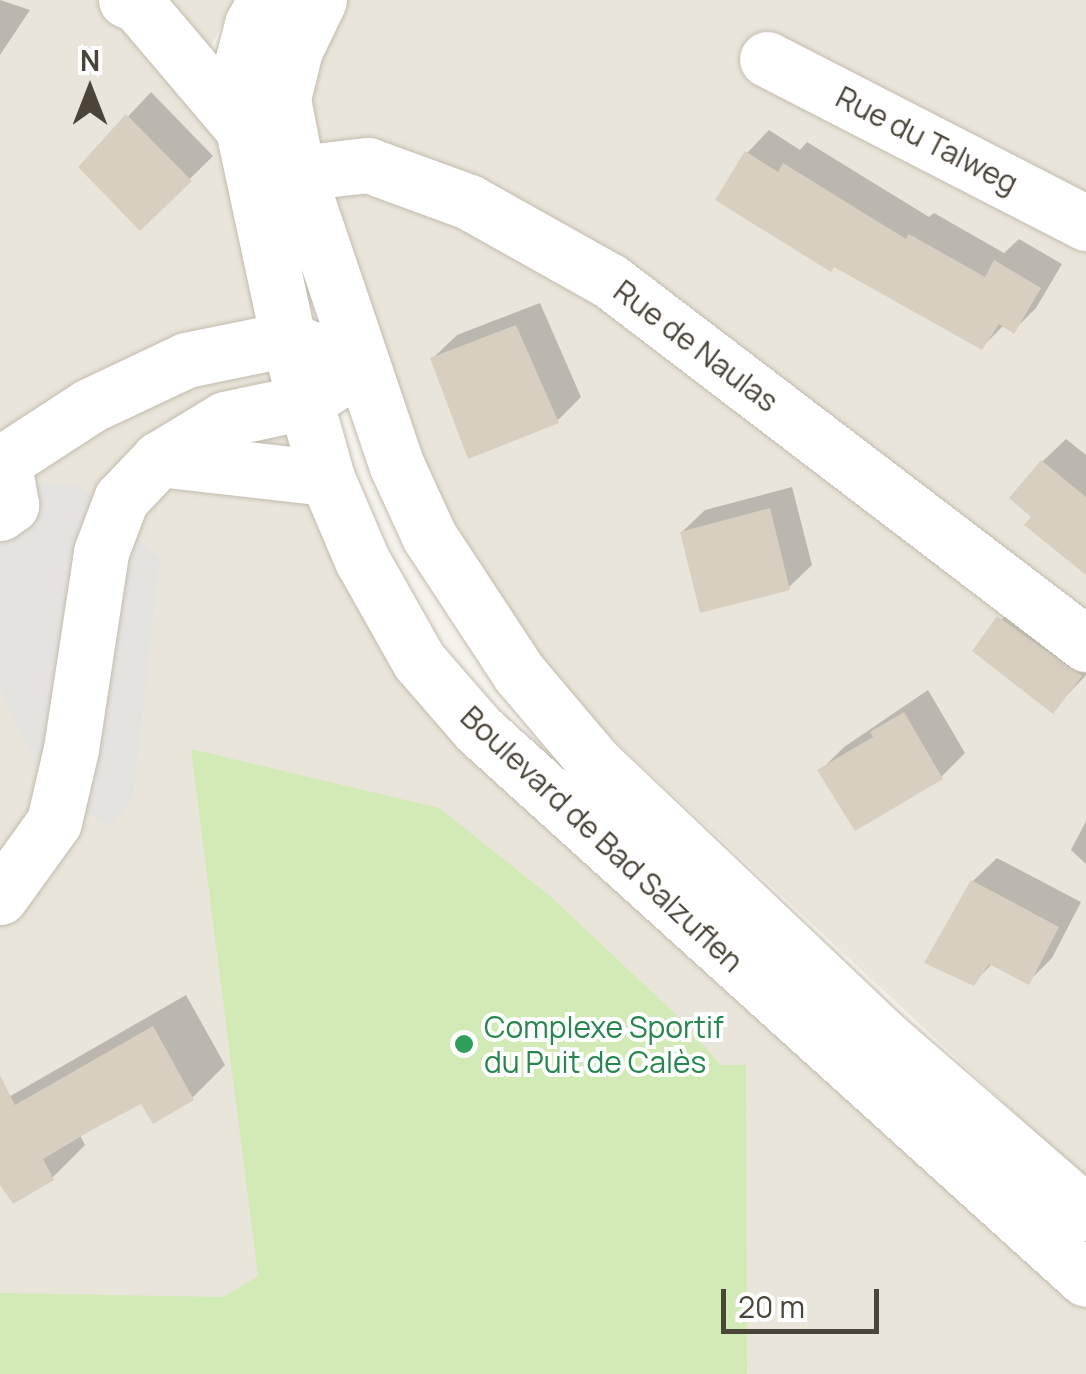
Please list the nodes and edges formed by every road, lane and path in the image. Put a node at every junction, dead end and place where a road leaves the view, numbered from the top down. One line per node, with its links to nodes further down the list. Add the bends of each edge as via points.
1 (126, 0): 5 (street, via 138,5)
2 (265, 0): 5 (street, Boulevard de Bad Salzuflen, via 242,63)
3 (319, 0): 5 (street, Boulevard de Bad Salzuflen, via 295,50)
4 (766, 59): 6 (street, Rue du Talweg)
5 (265, 159): 7 (street, Boulevard de Bad Salzuflen); 8 (street, Boulevard de Bad Salzuflen); 12 (street, Rue de Naulas, via 368,165 469,202 610,280)
6 (1086, 223)
7 (288, 339): 8 (street, Boulevard de Bad Salzuflen); 11 (street, via 186,360 92,405)
8 (331, 370): 9 (street, via 225,418); 10 (street, Boulevard de Bad Salzuflen); 14 (street, Boulevard de Bad Salzuflen, via 397,466 429,536 520,673 596,764 878,1032)
9 (159, 460): 10 (street); 13 (street, via 121,499 101,552 54,822)
10 (327, 478): 15 (street, Boulevard de Bad Salzuflen, via 362,560 419,661 479,730)
11 (1, 480)
12 (1086, 644)
13 (0, 897)
14 (1086, 1213)
15 (1086, 1279)

